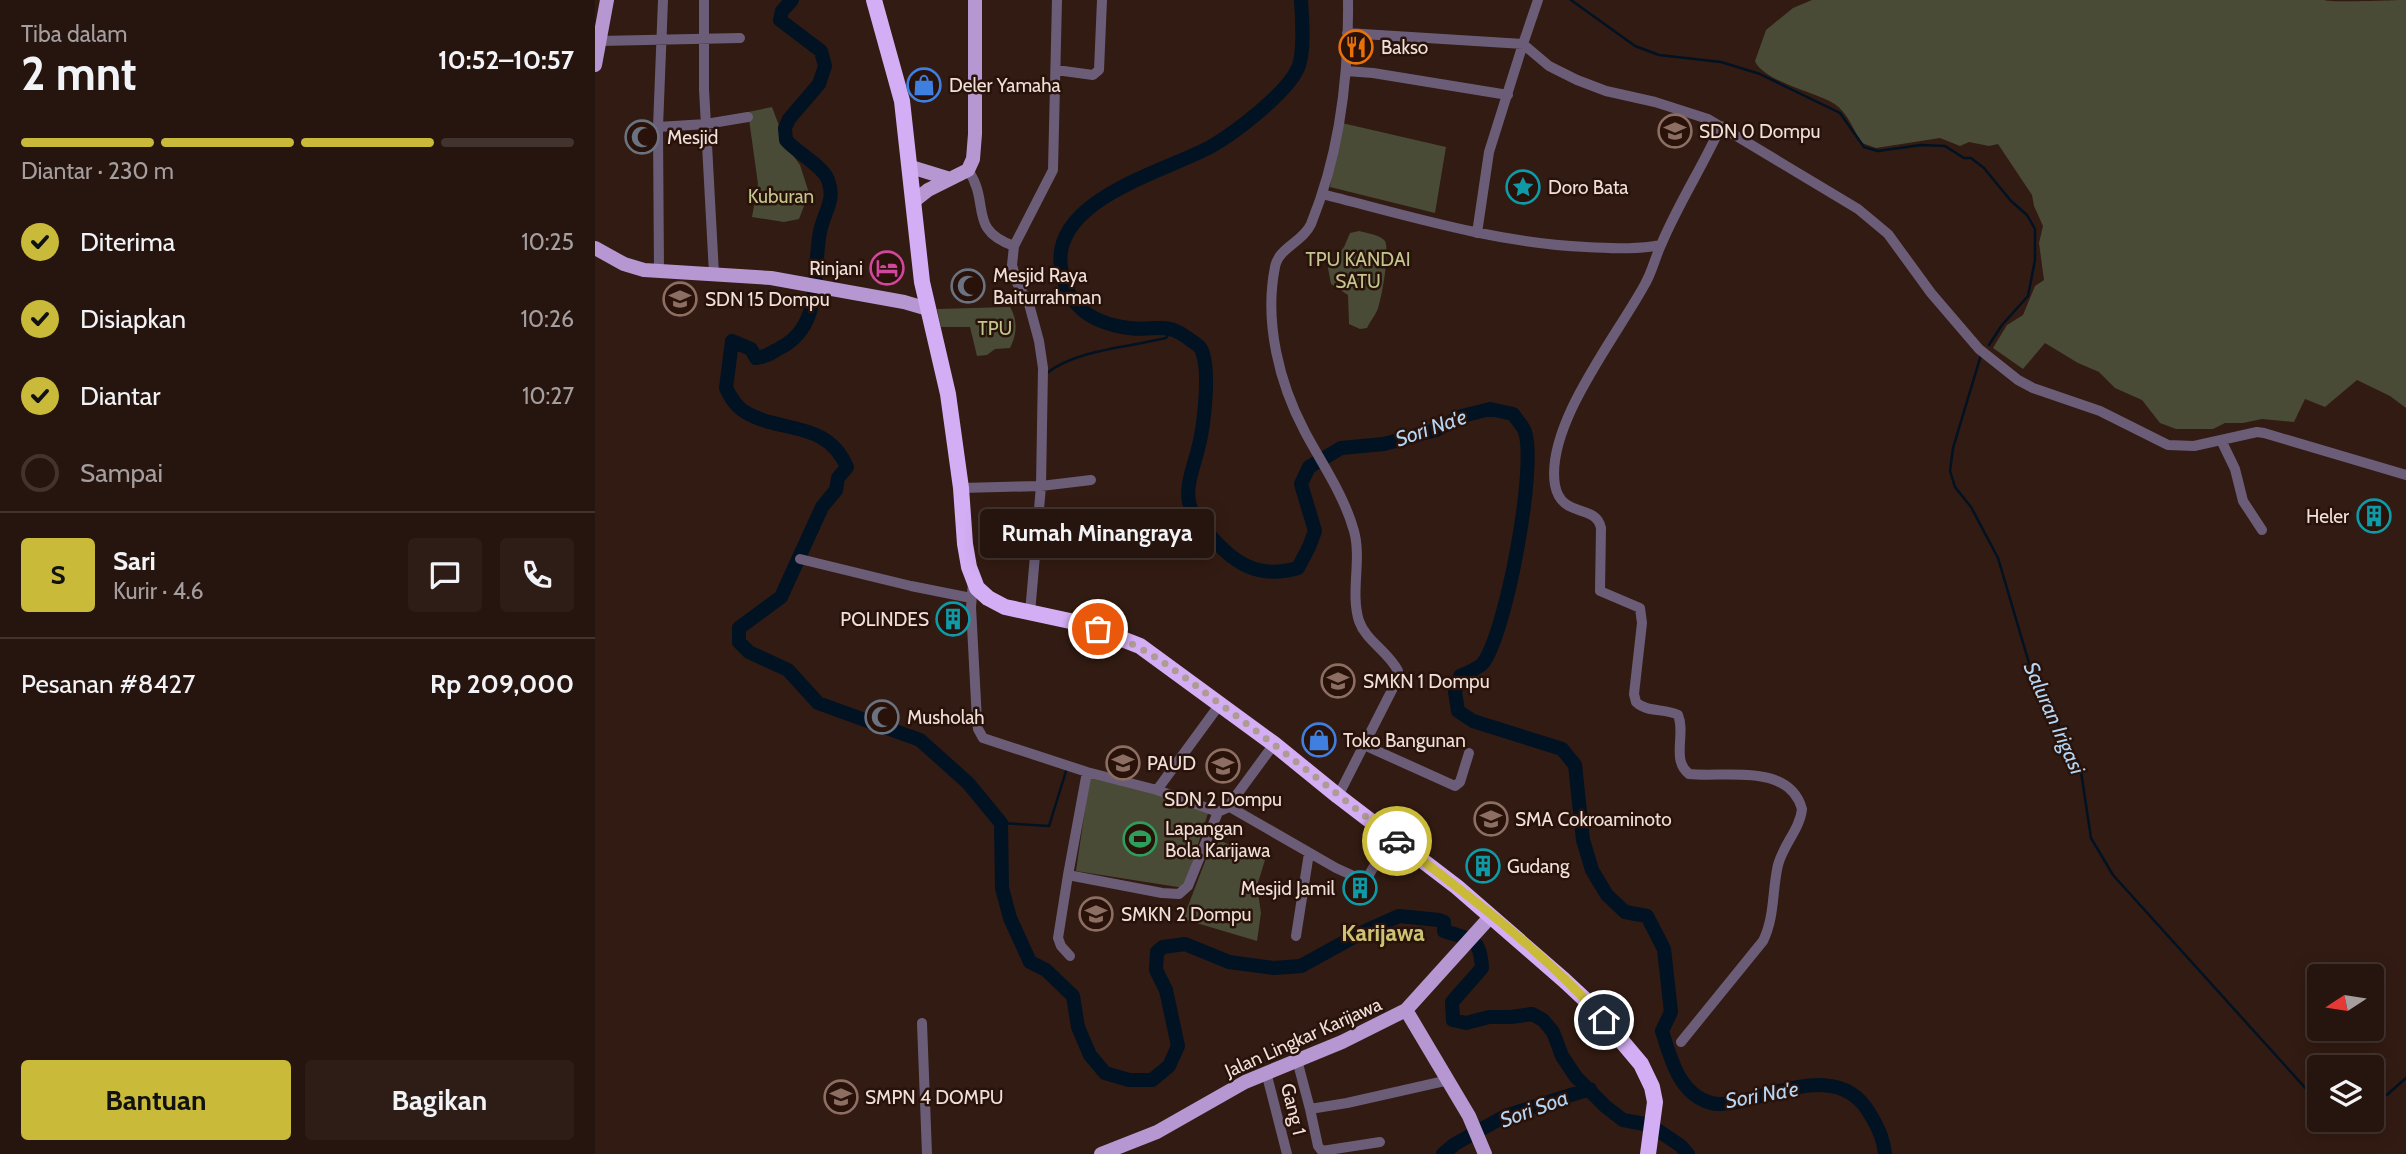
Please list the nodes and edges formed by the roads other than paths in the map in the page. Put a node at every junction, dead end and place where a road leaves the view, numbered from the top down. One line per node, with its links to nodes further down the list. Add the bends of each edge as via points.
1 (663, 0): 12 (street)
2 (704, 0): 13 (street)
3 (874, 0): 24 (highway, via 902,102)
4 (975, 0): 25 (main road, via 975,134)
5 (1057, 0): 17 (street)
6 (1102, 0): 17 (street, via 1099,70 1093,75)
7 (1348, 0): 10 (street)
8 (1538, 0): 15 (street)
9 (602, 4): 14 (main road)
10 (1347, 33): 15 (street); 18 (street)
11 (740, 38): 13 (street)
12 (661, 39): 13 (street); 14 (street); 23 (street)
13 (703, 40): 21 (street)
14 (599, 41): 16 (main road)
15 (1523, 44): 19 (street); 22 (street, via 1549,66 1577,80)
16 (595, 65)
17 (1056, 70): 31 (street, via 1053,170)
18 (1346, 71): 19 (street); 27 (street, via 1341,120)
19 (1508, 95): 29 (street, via 1487,163)
20 (748, 117): 21 (street)
21 (706, 124): 23 (street); 34 (street)
22 (1721, 126): 30 (street); 38 (street, via 1875,222 1979,349 2018,380 2111,415 2168,445)
23 (658, 127): 33 (street)
24 (911, 167): 26 (main road); 28 (highway)
25 (968, 170): 26 (main road); 31 (street, via 987,231)
26 (950, 179): 28 (main road)
27 (1322, 194): 29 (street); 49 (street, via 1307,232 1278,256 1273,279 1273,334 1303,429 1342,499 1356,538 1360,624 1398,671)
28 (914, 201): 35 (highway)
29 (1477, 233): 30 (street, via 1560,246 1630,249)
30 (1661, 244): 64 (street, via 1645,284 1613,334 1563,431 1553,468 1555,487 1564,505 1599,520 1600,591 1640,608 1636,702 1678,715 1682,767 1689,774 1768,778 1793,793 1802,809 1778,863 1771,920 1763,941)
31 (1014, 246): 41 (street, via 1012,265 1030,303 1043,368)
32 (595, 248): 33 (main road, via 631,267)
33 (659, 272): 34 (main road)
34 (714, 274): 36 (main road)
35 (922, 282): 36 (main road); 37 (highway)
36 (904, 302): 37 (main road)
37 (928, 309): 42 (highway, via 948,394)
38 (2221, 440): 39 (street, via 2264,433); 43 (street, via 2243,501)
39 (2406, 475)
40 (1091, 480): 41 (street)
41 (1041, 486): 42 (street); 46 (street)
42 (961, 488): 45 (highway, via 965,544 973,581 981,592)
43 (2262, 530)
44 (800, 559): 45 (street)
45 (977, 601): 46 (highway); 51 (street, via 977,721 981,736)
46 (1030, 613): 47 (highway, via 1084,624 1140,646)
47 (1220, 704): 48 (highway); 52 (street)
48 (1274, 744): 53 (highway); 54 (street)
49 (1364, 745): 50 (street, via 1455,786); 53 (street)
50 (1469, 753)
51 (1087, 772): 52 (street); 58 (street)
52 (1157, 790): 55 (street)
53 (1338, 796): 56 (highway)
54 (1229, 806): 55 (street); 57 (street)
55 (1218, 812): 58 (street, via 1188,886 1179,894)
56 (1391, 836): 57 (street, via 1364,878); 59 (highway)
57 (1309, 853): 60 (street)
58 (1068, 875): 61 (street, via 1058,938)
59 (1492, 916): 62 (main road, Jalan Lingkar Karijawa); 74 (highway, via 1574,989 1633,1053 1655,1102)
60 (1296, 936)
61 (1070, 956)
62 (1406, 1010): 65 (main road, Jalan Lingkar Karijawa); 67 (main road)
63 (922, 1023): 71 (street)
64 (1681, 1042)
65 (1297, 1060): 66 (main road, Jalan Lingkar Karijawa); 68 (street)
66 (1266, 1072): 72 (main road, Jalan Lingkar Karijawa, via 1157,1132); 73 (street, Gang 1)
67 (1449, 1080): 68 (street); 70 (main road)
68 (1310, 1109): 69 (street, via 1322,1151)
69 (1380, 1142)
70 (1484, 1151)
71 (927, 1154)
72 (1101, 1154)
73 (1287, 1154)
74 (1648, 1154)

